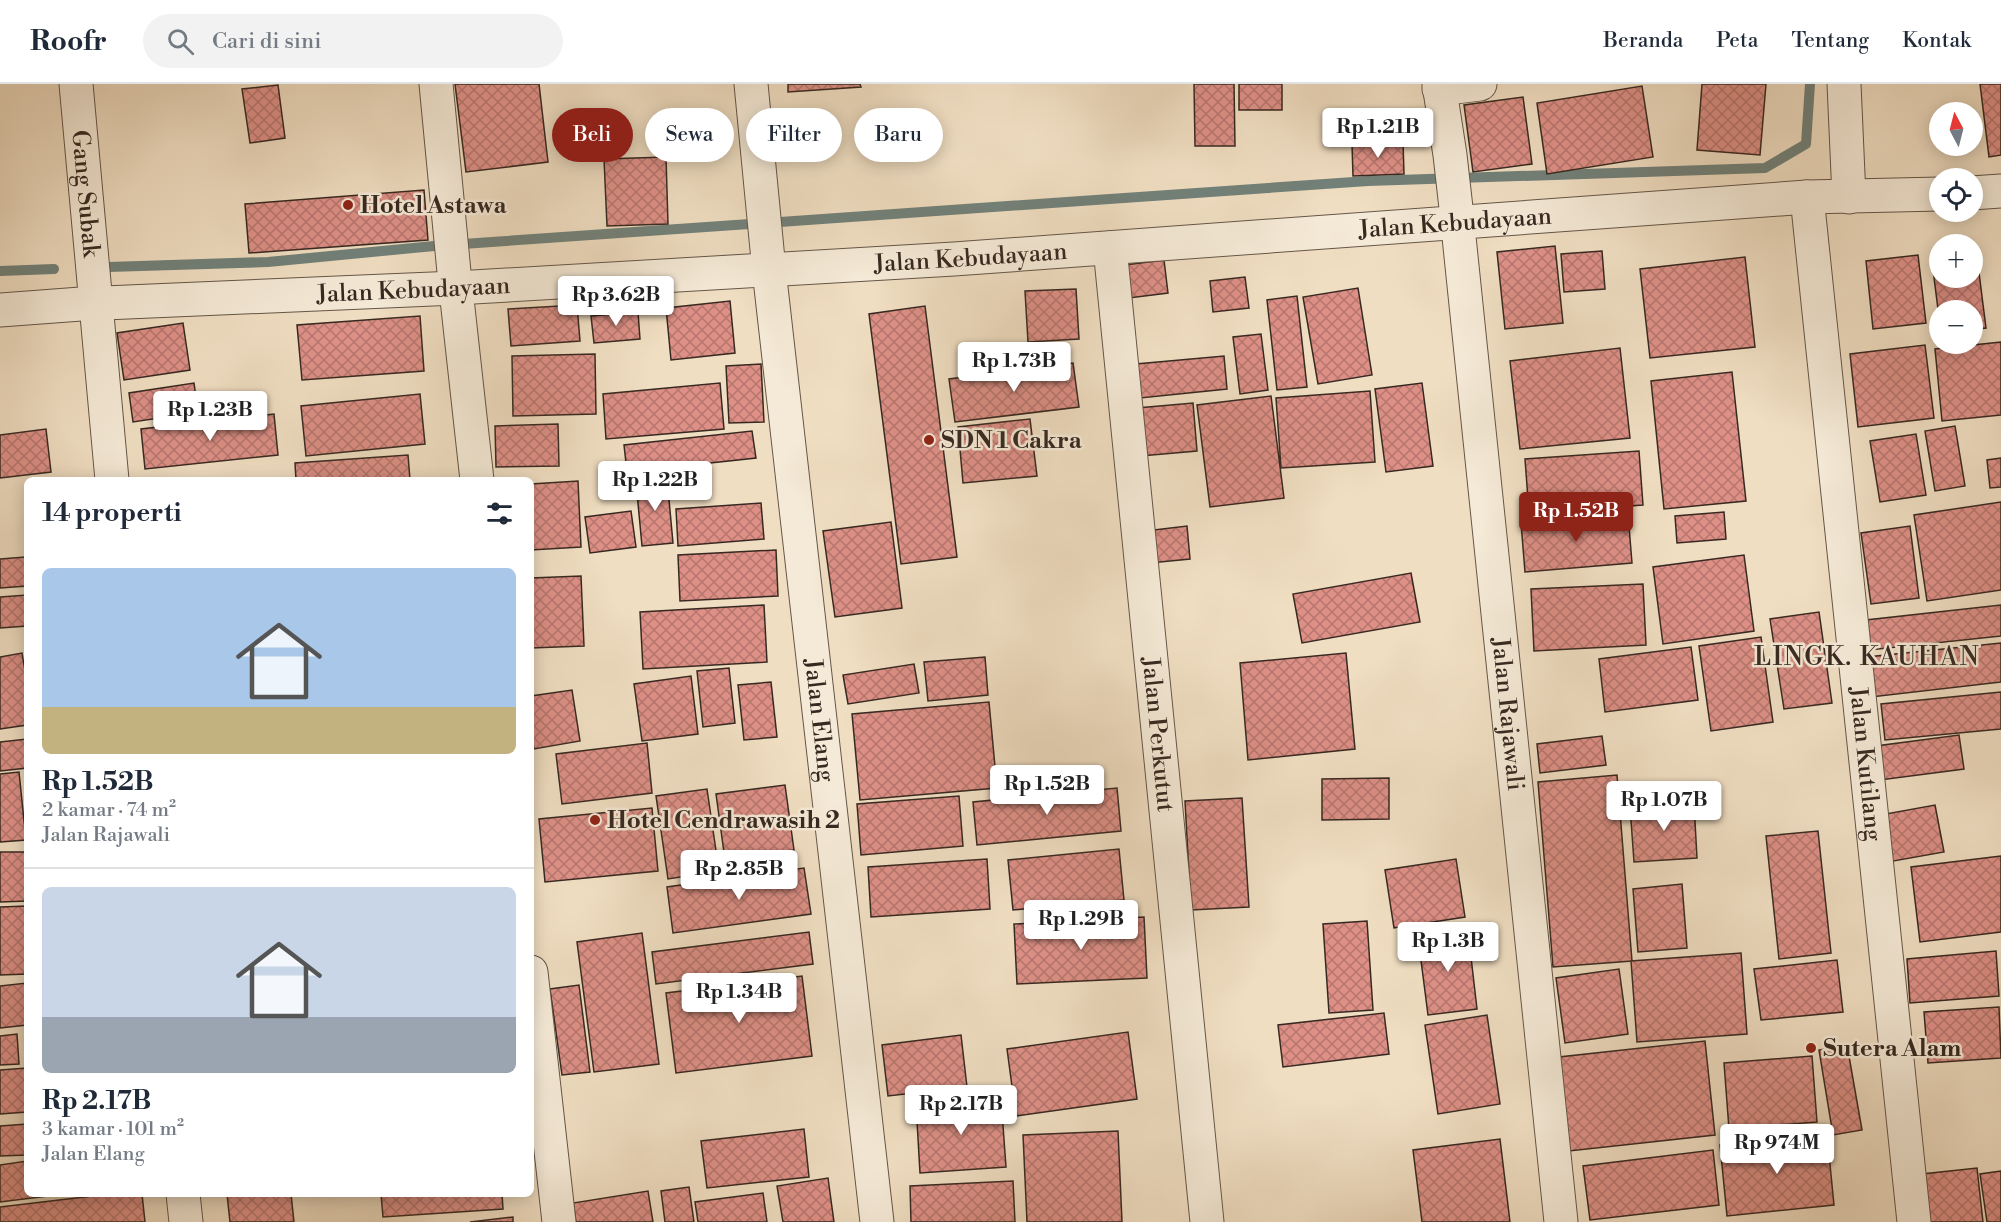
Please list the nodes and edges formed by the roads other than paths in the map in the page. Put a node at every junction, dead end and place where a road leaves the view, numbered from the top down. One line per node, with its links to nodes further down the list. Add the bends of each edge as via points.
1 (76, 84): 16 (street, Gang Subak)
2 (436, 84): 15 (street)
3 (751, 84): 14 (street, Jalan Elang)
4 (1480, 84): 6 (street)
5 (1844, 84): 11 (street)
6 (1439, 86): 12 (street, Jalan Rajawali)
7 (2001, 191): 8 (street)
8 (1983, 192)
9 (1929, 194): 11 (street, Jalan Kebudayaan)
10 (1807, 197): 11 (street, Jalan Kebudayaan); 12 (street, Jalan Kebudayaan); 27 (street, Jalan Kutilang)
11 (1849, 197)
12 (1457, 215): 13 (street, Jalan Kebudayaan); 26 (street, Jalan Rajawali)
13 (1110, 248): 14 (street, Jalan Kebudayaan); 25 (street, Jalan Perkutut)
14 (768, 263): 15 (street, Jalan Kebudayaan); 24 (street, Jalan Elang)
15 (455, 280): 16 (street, Jalan Kebudayaan); 19 (street)
16 (95, 303): 17 (street, Jalan Kebudayaan); 18 (street, Gang Subak)
17 (0, 309)
18 (112, 477)
19 (477, 477)
20 (534, 999): 23 (street)
21 (183, 1197): 22 (street)
22 (186, 1222)
23 (559, 1222)
24 (877, 1222)
25 (1207, 1222)
26 (1561, 1222)
27 (1914, 1222)

